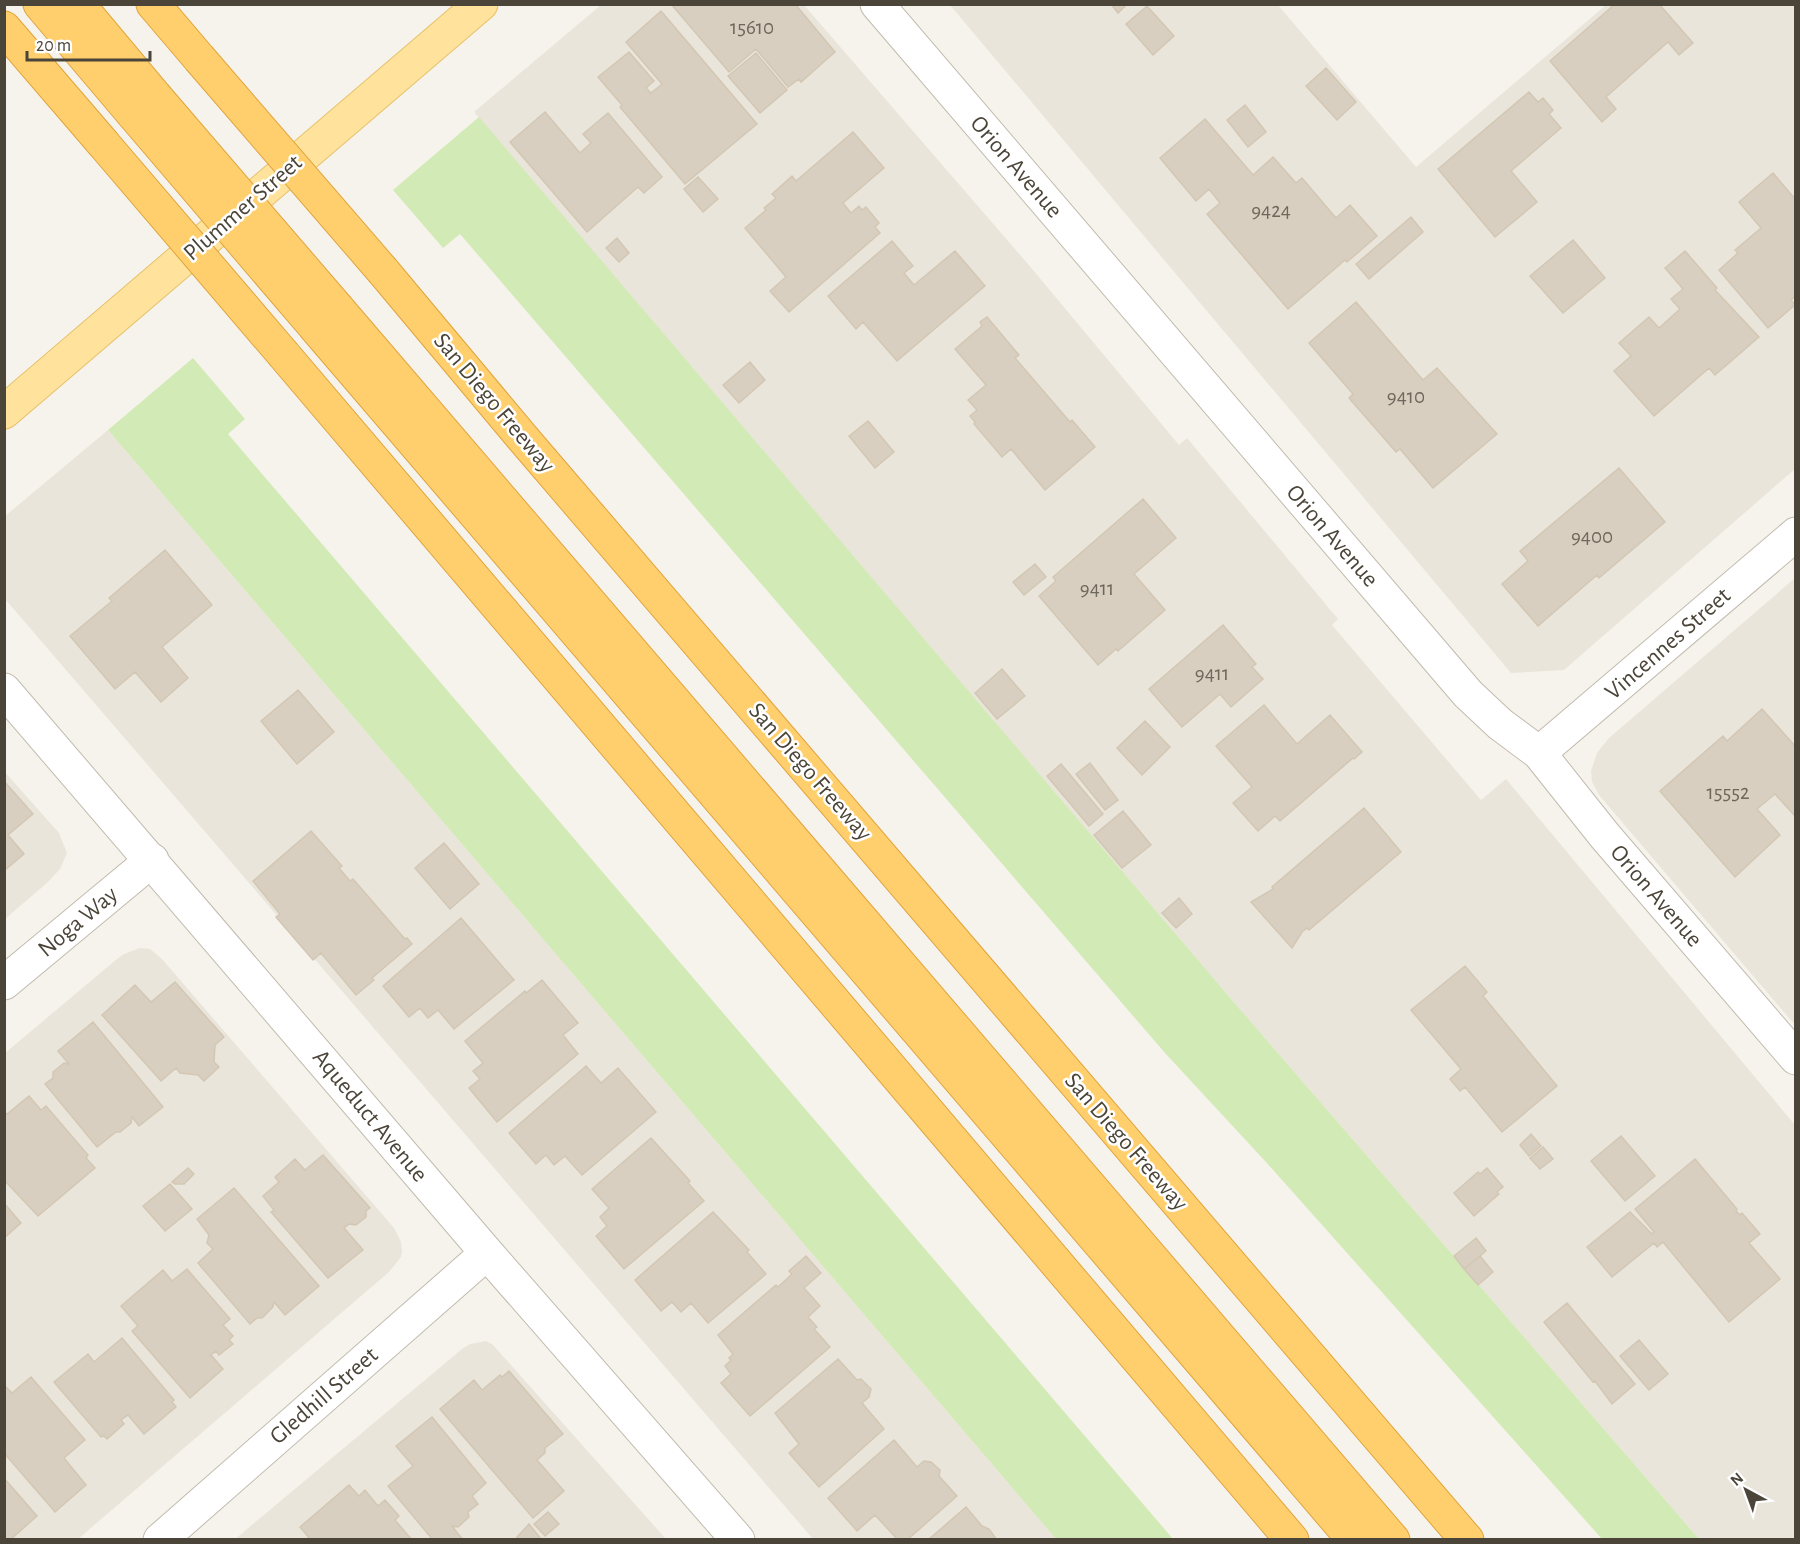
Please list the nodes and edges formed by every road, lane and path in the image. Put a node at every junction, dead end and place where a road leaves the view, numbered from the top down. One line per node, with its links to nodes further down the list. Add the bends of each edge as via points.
1 (40, 4): 7 (highway)
2 (78, 4): 7 (highway)
3 (153, 4): 22 (highway, San Diego Freeway, bridge)
4 (480, 4): 9 (main road, Plummer Street)
5 (877, 4): 12 (street, Orion Avenue, via 1468,694)
6 (4, 28): 19 (highway, bridge)
7 (144, 105): 8 (highway, bridge)
8 (327, 319): 20 (highway); 21 (highway)
9 (4, 412)
10 (1796, 534): 12 (street, Vincennes Street)
11 (4, 690): 13 (street, Aqueduct Avenue)
12 (1539, 753): 15 (street, Orion Avenue, via 1605,836)
13 (152, 860): 14 (street, Noga Way); 16 (street, Aqueduct Avenue)
14 (4, 983)
15 (1796, 1058)
16 (487, 1253): 17 (street, Gledhill Street); 18 (street, Aqueduct Avenue)
17 (160, 1539)
18 (738, 1539)
19 (1292, 1539)
20 (1354, 1539)
21 (1393, 1539)
22 (1467, 1539)

